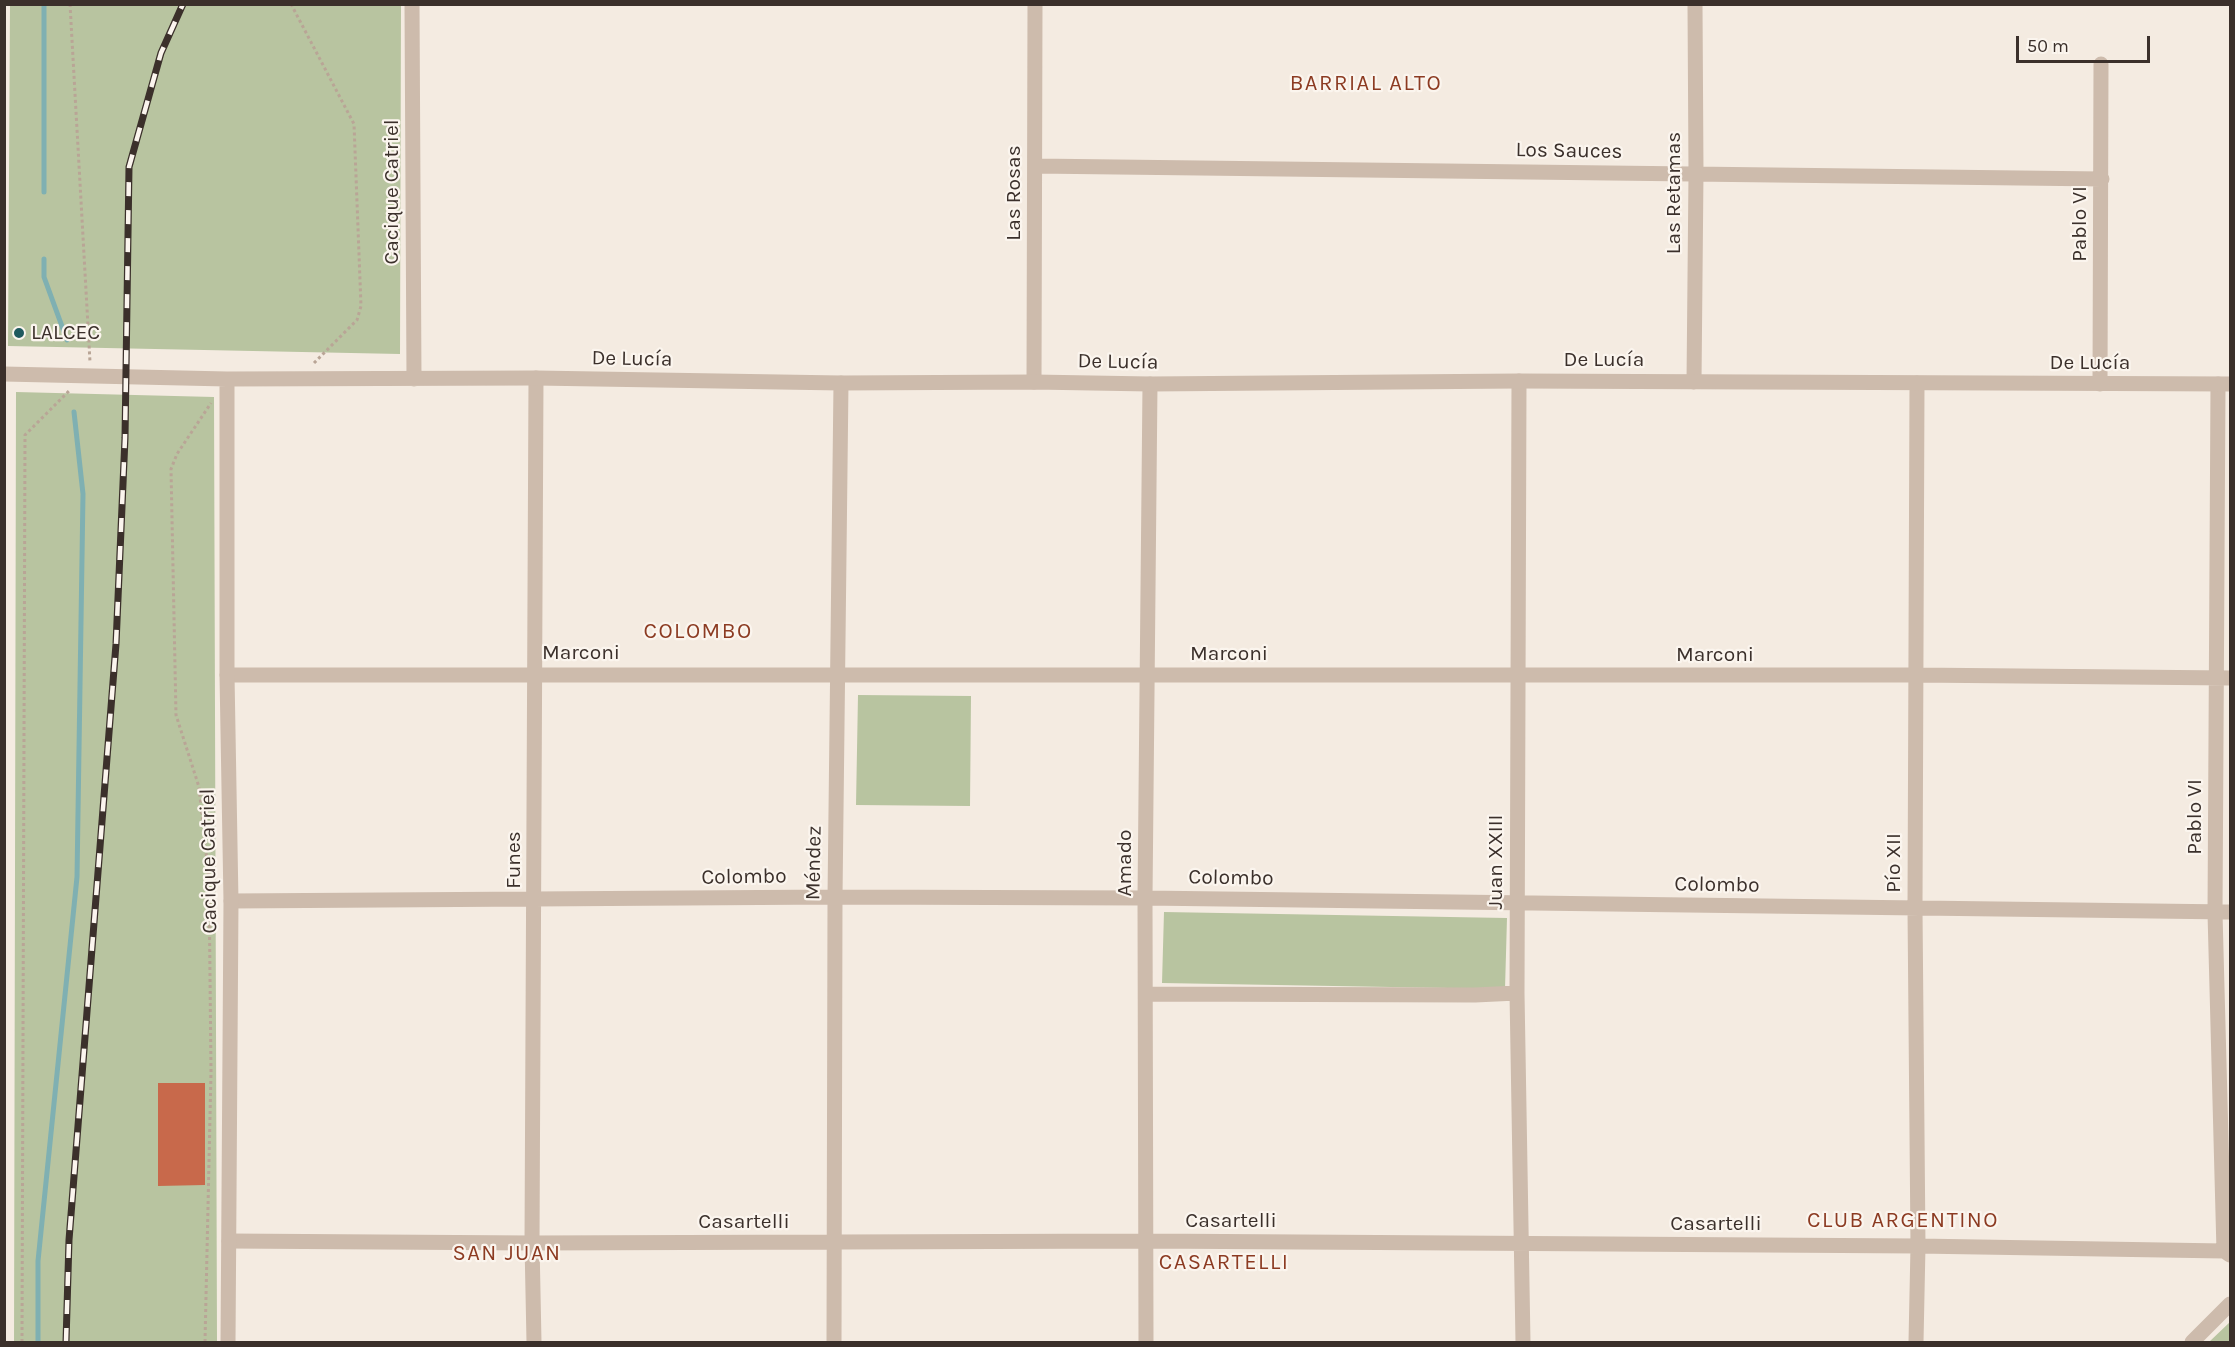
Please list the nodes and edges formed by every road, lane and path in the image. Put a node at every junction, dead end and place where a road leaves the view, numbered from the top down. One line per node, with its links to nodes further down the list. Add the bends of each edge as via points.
1 (70, 4): 11 (path, via 90,361)
2 (291, 4): 12 (path, via 354,124 362,306 357,320)
3 (412, 4): 15 (street, Cacique Catriel)
4 (1035, 4): 7 (street, Las Rosas)
5 (1695, 4): 8 (street, Las Retamas)
6 (2101, 64): 9 (street, Pablo VI)
7 (1035, 166): 8 (street, Los Sauces); 17 (street, Las Rosas)
8 (1696, 173): 9 (street, Los Sauces); 18 (street, Las Retamas)
9 (2102, 179): 22 (street, Pablo VI)
10 (4, 374): 11 (street, De Lucía)
11 (85, 375): 14 (street, De Lucía); 48 (path, via 25,435)
12 (297, 378): 14 (street, De Lucía); 15 (street, De Lucía)
13 (536, 378): 15 (street, De Lucía); 19 (street, De Lucía); 24 (street, Funes)
14 (227, 379): 25 (street, Cacique Catriel); 49 (path, via 171,469 177,715 199,788 209,880 211,1072)
15 (414, 379)
16 (1520, 381): 18 (street, De Lucía); 21 (street, De Lucía); 29 (street, Juan XXIII)
17 (1034, 382): 19 (street, De Lucía); 21 (street, De Lucía)
18 (1694, 382): 20 (street, De Lucía)
19 (842, 383): 26 (street, Méndez)
20 (1917, 383): 22 (street, De Lucía); 28 (street, Pío XII)
21 (1150, 384): 27 (street, Amado)
22 (2100, 384): 23 (street, De Lucía)
23 (2224, 384): 30 (street, Pablo VI)
24 (535, 673): 25 (street, Marconi); 26 (street, Marconi); 33 (street, Funes)
25 (227, 675): 34 (street, Cacique Catriel)
26 (838, 675): 27 (street, Marconi); 31 (street, Méndez)
27 (1147, 675): 29 (street, Marconi); 32 (street, Amado)
28 (1915, 675): 29 (street, Marconi); 30 (street, Marconi); 36 (street, Pío XII)
29 (1518, 676): 35 (street, Juan XXIII)
30 (2223, 678): 37 (street, Pablo VI)
31 (835, 897): 32 (street, Colombo); 33 (street, Colombo); 42 (street, Méndez)
32 (1146, 898): 35 (street, Colombo); 39 (street, Amado)
33 (535, 900): 34 (street, Colombo); 43 (street, Funes)
34 (231, 901): 40 (street, Cacique Catriel)
35 (1517, 902): 36 (street, Colombo); 38 (street, Juan XXIII)
36 (1915, 909): 37 (street, Colombo); 45 (street, Pío XII)
37 (2223, 913): 46 (street, Pablo VI)
38 (1516, 993): 39 (street); 44 (street, Juan XXIII)
39 (1146, 994): 41 (street, Amado)
40 (229, 1241): 43 (street, Casartelli); 50 (street, Cacique Catriel)
41 (1146, 1241): 42 (street, Casartelli); 44 (street, Casartelli); 53 (street, Amado)
42 (834, 1242): 43 (street, Casartelli); 52 (street, Méndez)
43 (532, 1243): 51 (street, Funes)
44 (1522, 1244): 45 (street, Casartelli); 54 (street, Juan XXIII)
45 (1918, 1246): 46 (street, Casartelli); 55 (street, Pío XII)
46 (2227, 1253)
47 (2230, 1304): 56 (street)
48 (22, 1342)
49 (205, 1342)
50 (228, 1342)
51 (534, 1342)
52 (834, 1342)
53 (1146, 1342)
54 (1523, 1342)
55 (1916, 1342)
56 (2192, 1342)

